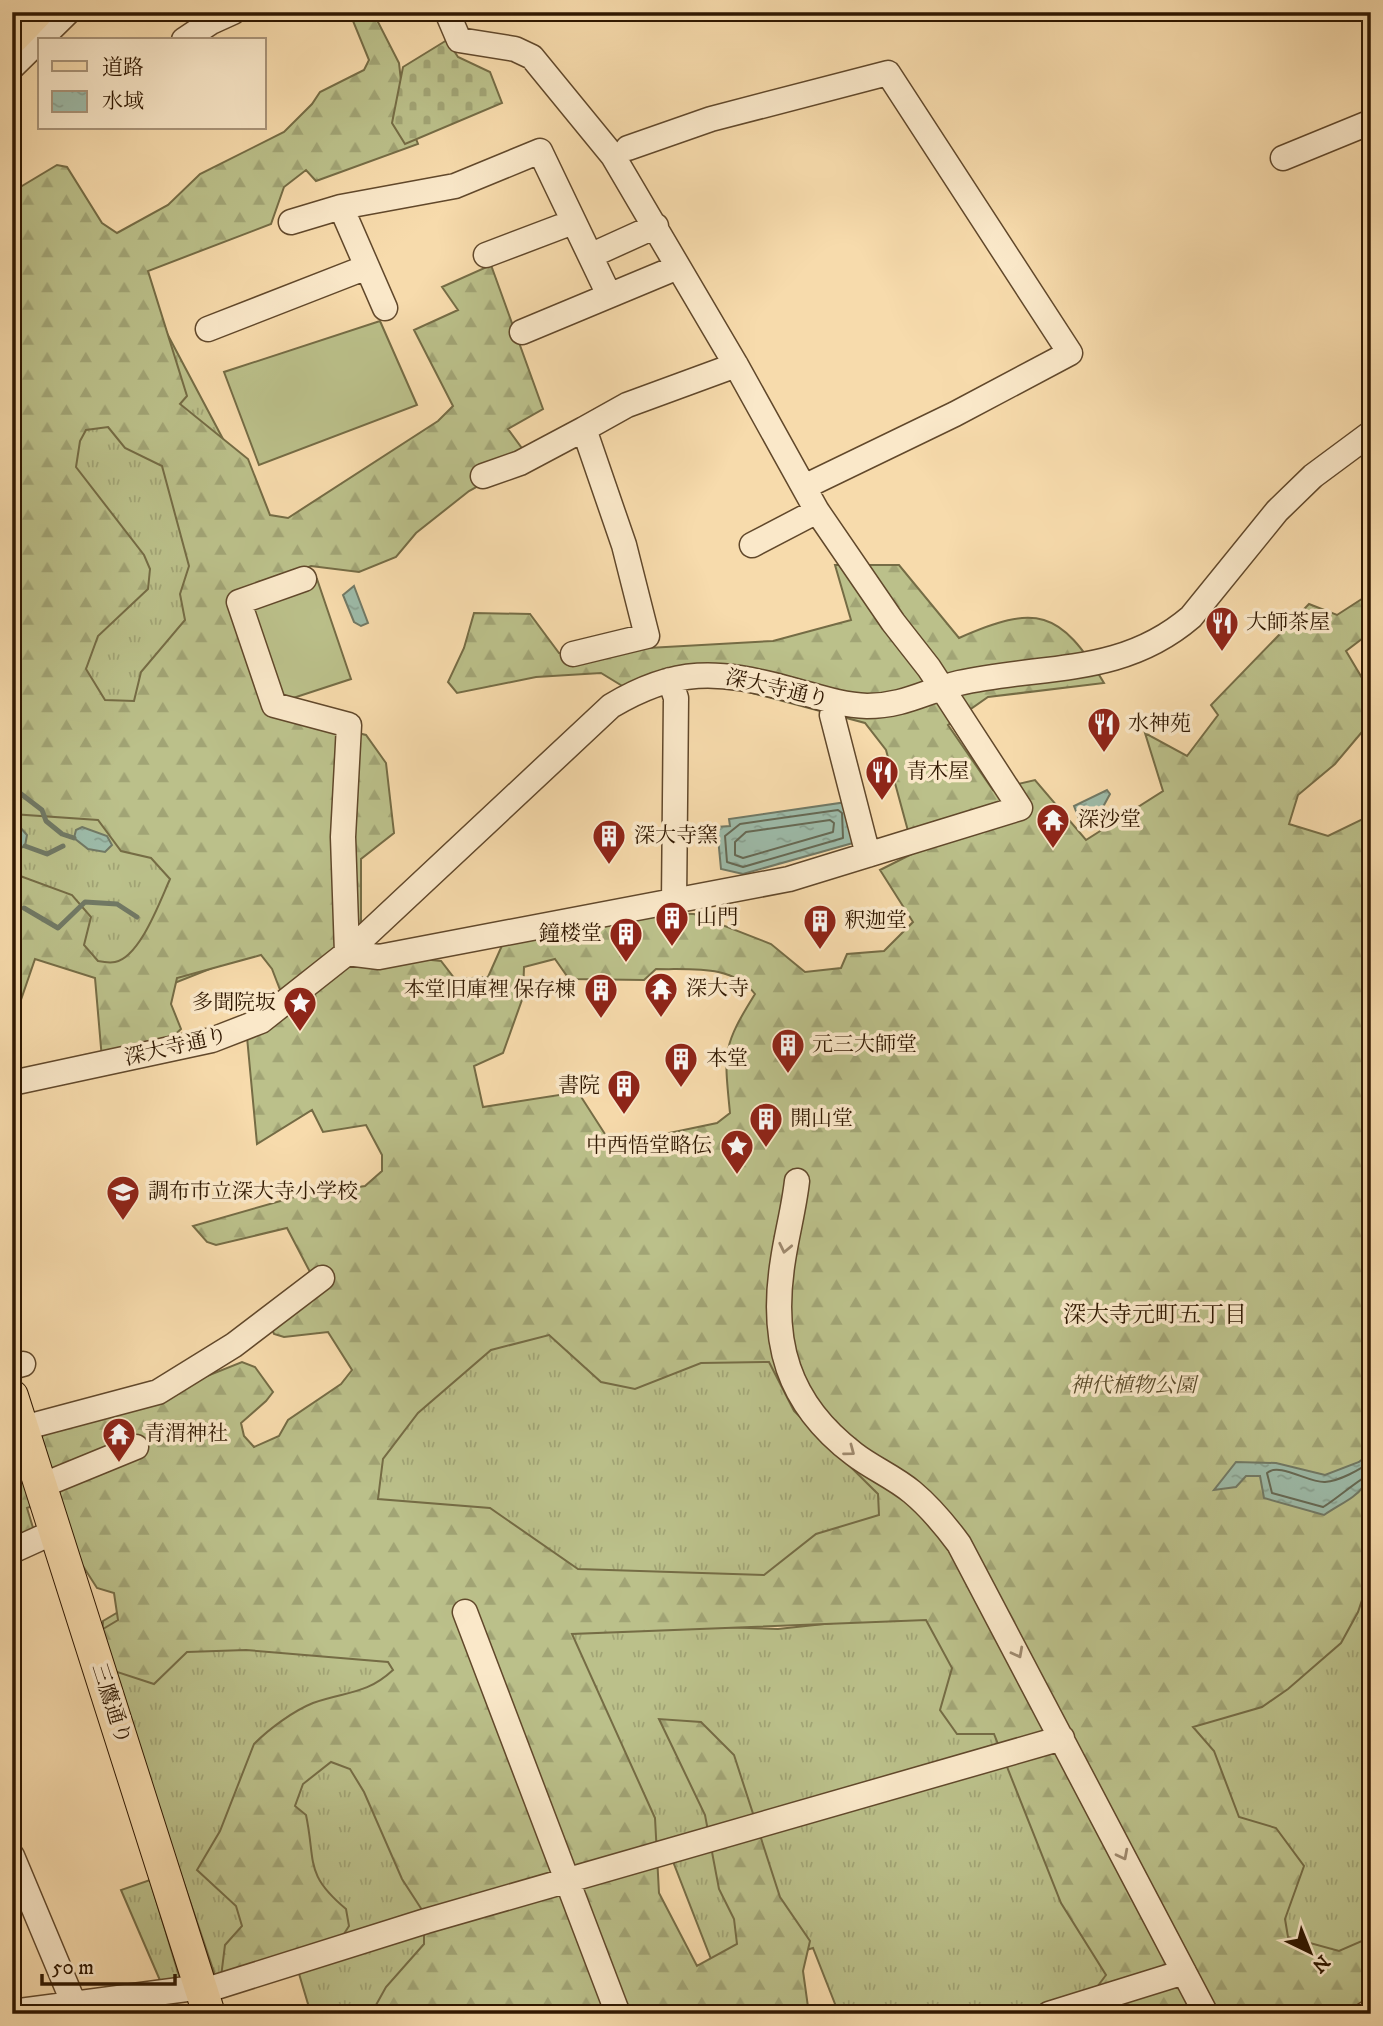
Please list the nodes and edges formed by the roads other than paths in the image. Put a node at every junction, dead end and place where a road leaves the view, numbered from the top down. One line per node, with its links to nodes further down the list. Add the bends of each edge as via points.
1 (36, 12): 5 (highway)
2 (68, 12): 6 (street)
3 (233, 12): 7 (street)
4 (447, 12): 16 (street, via 459,40 515,49 532,57 613,156)
5 (12, 36)
6 (41, 38)
7 (187, 38)
8 (38, 41): 9 (street)
9 (12, 66)
10 (1371, 122): 12 (street)
11 (628, 148): 29 (street, via 711,119 888,72 1070,354)
12 (1283, 158)
13 (341, 207): 14 (street); 15 (street, via 455,186 540,151); 19 (street)
14 (291, 222)
15 (573, 222): 17 (street); 18 (street)
16 (656, 226): 18 (street); 20 (street)
17 (486, 255)
18 (592, 255): 21 (street)
19 (367, 267): 22 (street); 23 (street)
20 (678, 267): 21 (street); 25 (street)
21 (609, 295): 24 (street)
22 (385, 308)
23 (208, 329)
24 (522, 332)
25 (736, 365): 26 (street, via 627,405); 29 (street)
26 (584, 429): 28 (street, via 520,463); 33 (street, via 624,545 647,636)
27 (1371, 433): 35 (street, 深大寺通り, via 1304,484 1254,537 1206,600 1168,635 1103,662)
28 (483, 476)
29 (804, 487): 30 (street)
30 (817, 511): 31 (street); 35 (street)
31 (752, 545)
32 (304, 579): 39 (street, via 240,602 274,705 349,725 343,836)
33 (573, 654)
34 (670, 680): 35 (street, 深大寺通り, via 712,674 738,676 841,704 868,706 899,704); 38 (street, via 676,698); 39 (street, 深大寺通り, via 638,690 611,706)
35 (943, 690): 37 (street, via 1020,808)
36 (832, 715): 37 (street)
37 (869, 855): 38 (street, via 789,879)
38 (674, 903): 39 (street, via 379,957)
39 (346, 953): 40 (street, 深大寺通り, via 279,1008 236,1033)
40 (12, 1083)
41 (797, 1181): 50 (street, one-way to 50, via 779,1315 779,1337 796,1390 829,1434 912,1492 946,1527 978,1577)
42 (321, 1278): 44 (street, via 234,1345 158,1392)
43 (12, 1396): 44 (main road, 三鷹通り)
44 (23, 1428): 47 (main road, 三鷹通り)
45 (136, 1447): 46 (street)
46 (52, 1481)
47 (56, 1531): 48 (street); 54 (main road, 三鷹通り)
48 (12, 1551)
49 (465, 1612): 52 (street)
50 (1062, 1738): 52 (street); 53 (street, one-way to 53)
51 (12, 1856): 55 (street)
52 (568, 1880): 54 (street); 58 (street)
53 (1184, 1972): 59 (street); 60 (street)
54 (208, 1996): 55 (street)
55 (74, 2004): 57 (street)
56 (1371, 2011): 61 (street)
57 (12, 2012)
58 (618, 2014)
59 (1049, 2014)
60 (1206, 2014)
61 (1366, 2014)

